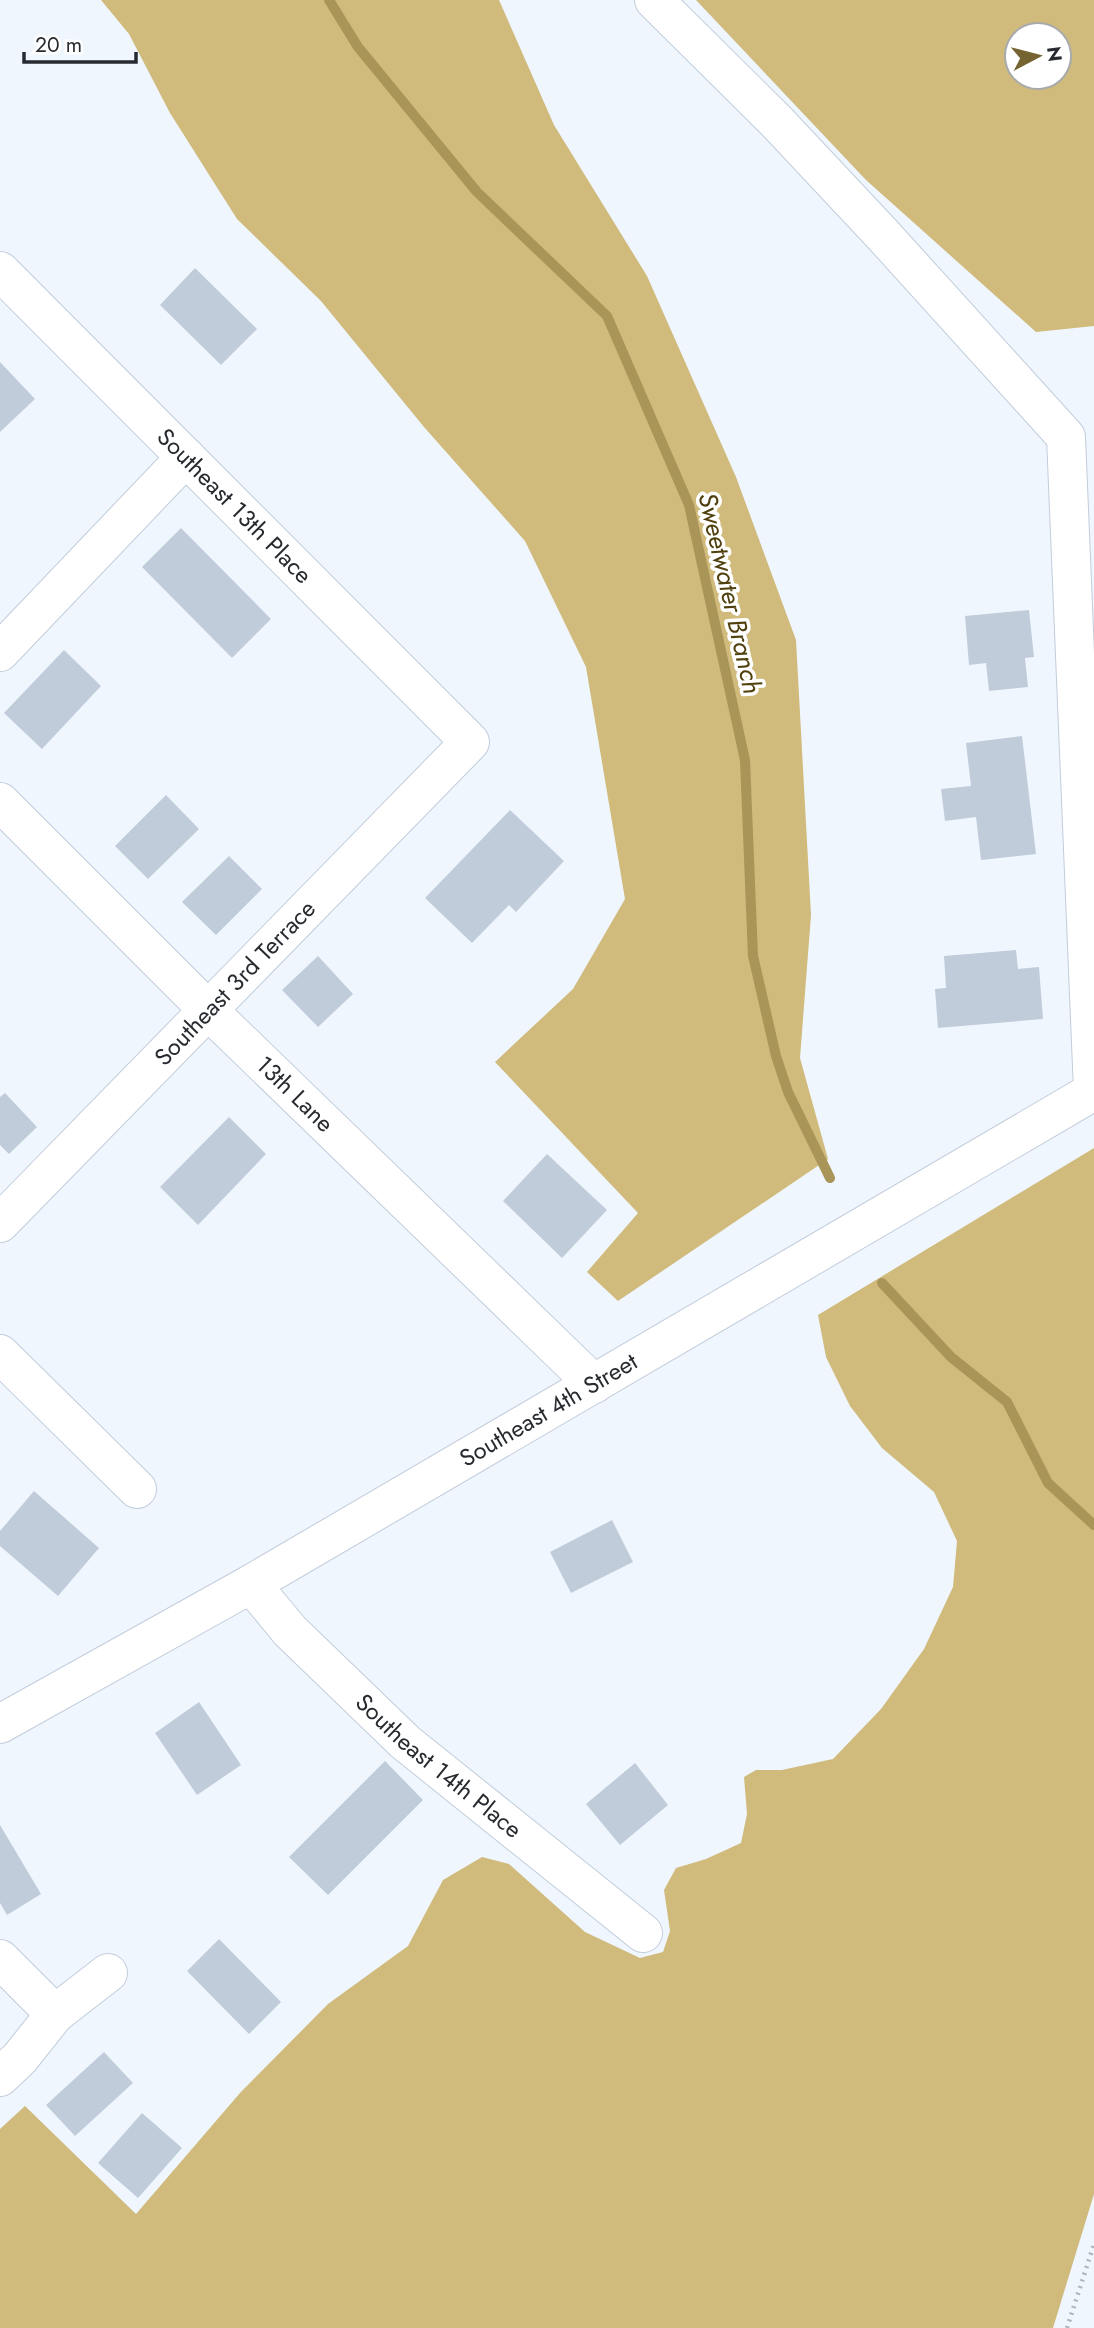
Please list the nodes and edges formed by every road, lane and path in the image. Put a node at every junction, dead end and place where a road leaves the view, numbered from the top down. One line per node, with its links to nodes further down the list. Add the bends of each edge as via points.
1 (654, 0): 8 (street, via 795,141 1066,437)
2 (0, 271): 3 (street, Southeast 13th Place)
3 (186, 457): 4 (street); 5 (street, Southeast 13th Place)
4 (0, 652)
5 (471, 743): 7 (street, Southeast 3rd Terrace)
6 (0, 802): 7 (street, 13th Lane)
7 (208, 1010): 9 (street, Southeast 3rd Terrace); 11 (street, 13th Lane)
8 (1094, 1091): 11 (street, Southeast 4th Street)
9 (0, 1223)
10 (0, 1354): 12 (street)
11 (594, 1384): 13 (street, Southeast 4th Street)
12 (137, 1489)
13 (251, 1584): 14 (street, Southeast 4th Street); 15 (street, Southeast 14th Place, via 290,1631 405,1742)
14 (0, 1724)
15 (643, 1933)
16 (0, 1959): 18 (street)
17 (108, 1973): 18 (street)
18 (55, 2014): 19 (street)
19 (0, 2077)
20 (1094, 2244): 21 (path)
21 (1067, 2328)

